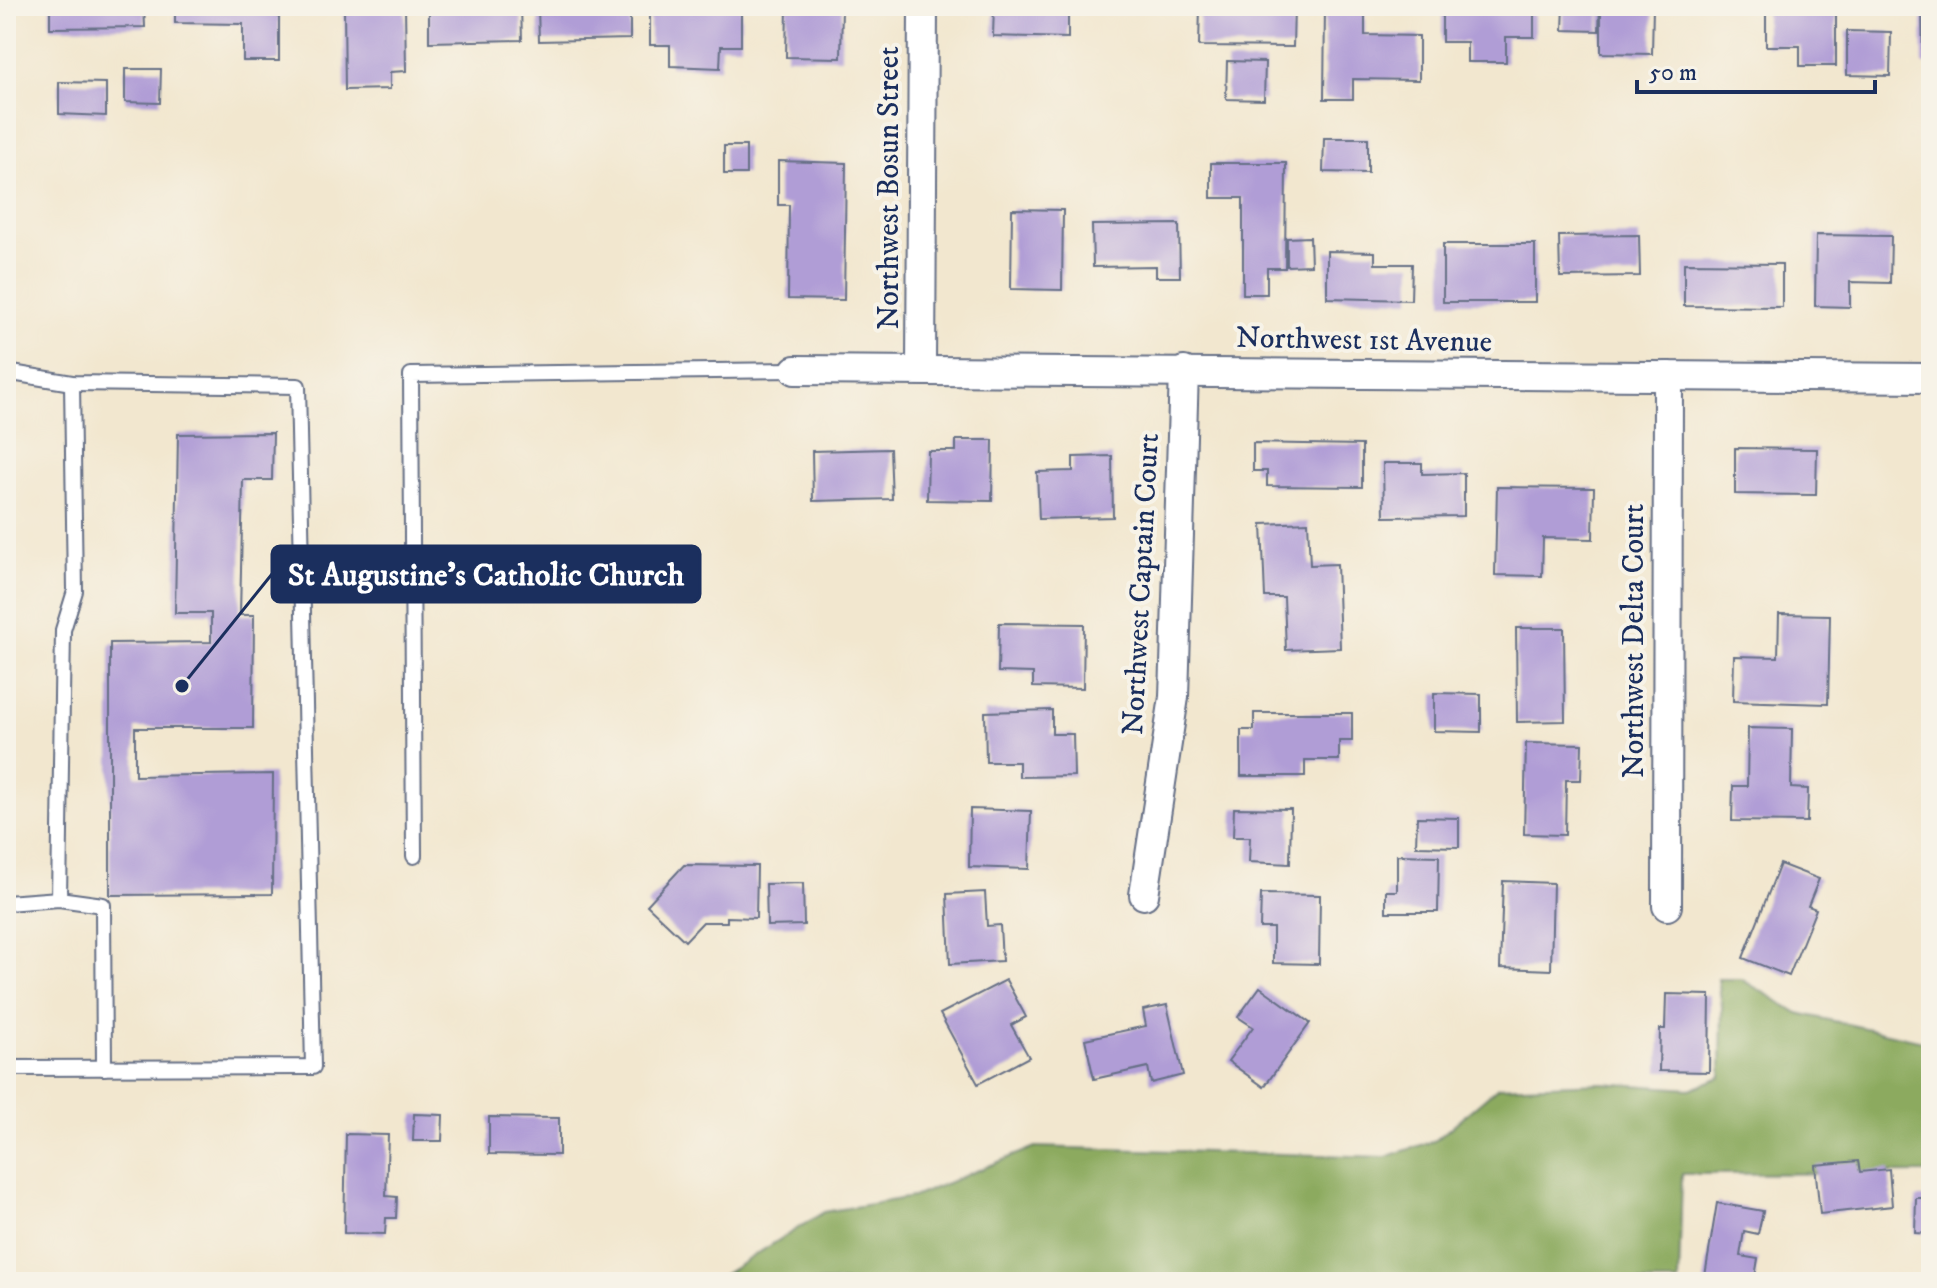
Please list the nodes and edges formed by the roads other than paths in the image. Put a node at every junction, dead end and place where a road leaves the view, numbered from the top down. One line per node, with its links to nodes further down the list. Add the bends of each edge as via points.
1 (923, 6): 2 (street, Northwest Bosun Street)
2 (921, 369): 3 (street, Northwest 1st Avenue); 4 (street, Northwest 1st Avenue)
3 (795, 370): 9 (lane, via 411,375)
4 (1184, 371): 6 (street, Northwest 1st Avenue); 10 (street, Northwest Captain Court, via 1174,697)
5 (6, 372): 8 (lane)
6 (1668, 376): 7 (street, Northwest 1st Avenue); 13 (street, Northwest Delta Court)
7 (1931, 378)
8 (72, 383): 11 (lane, via 75,591 63,630); 15 (lane, via 298,386 313,1067)
9 (414, 856)
10 (1144, 895)
11 (59, 899): 12 (lane); 15 (lane, via 103,905)
12 (6, 903)
13 (1667, 906)
14 (6, 1068): 15 (lane)
15 (104, 1068)

